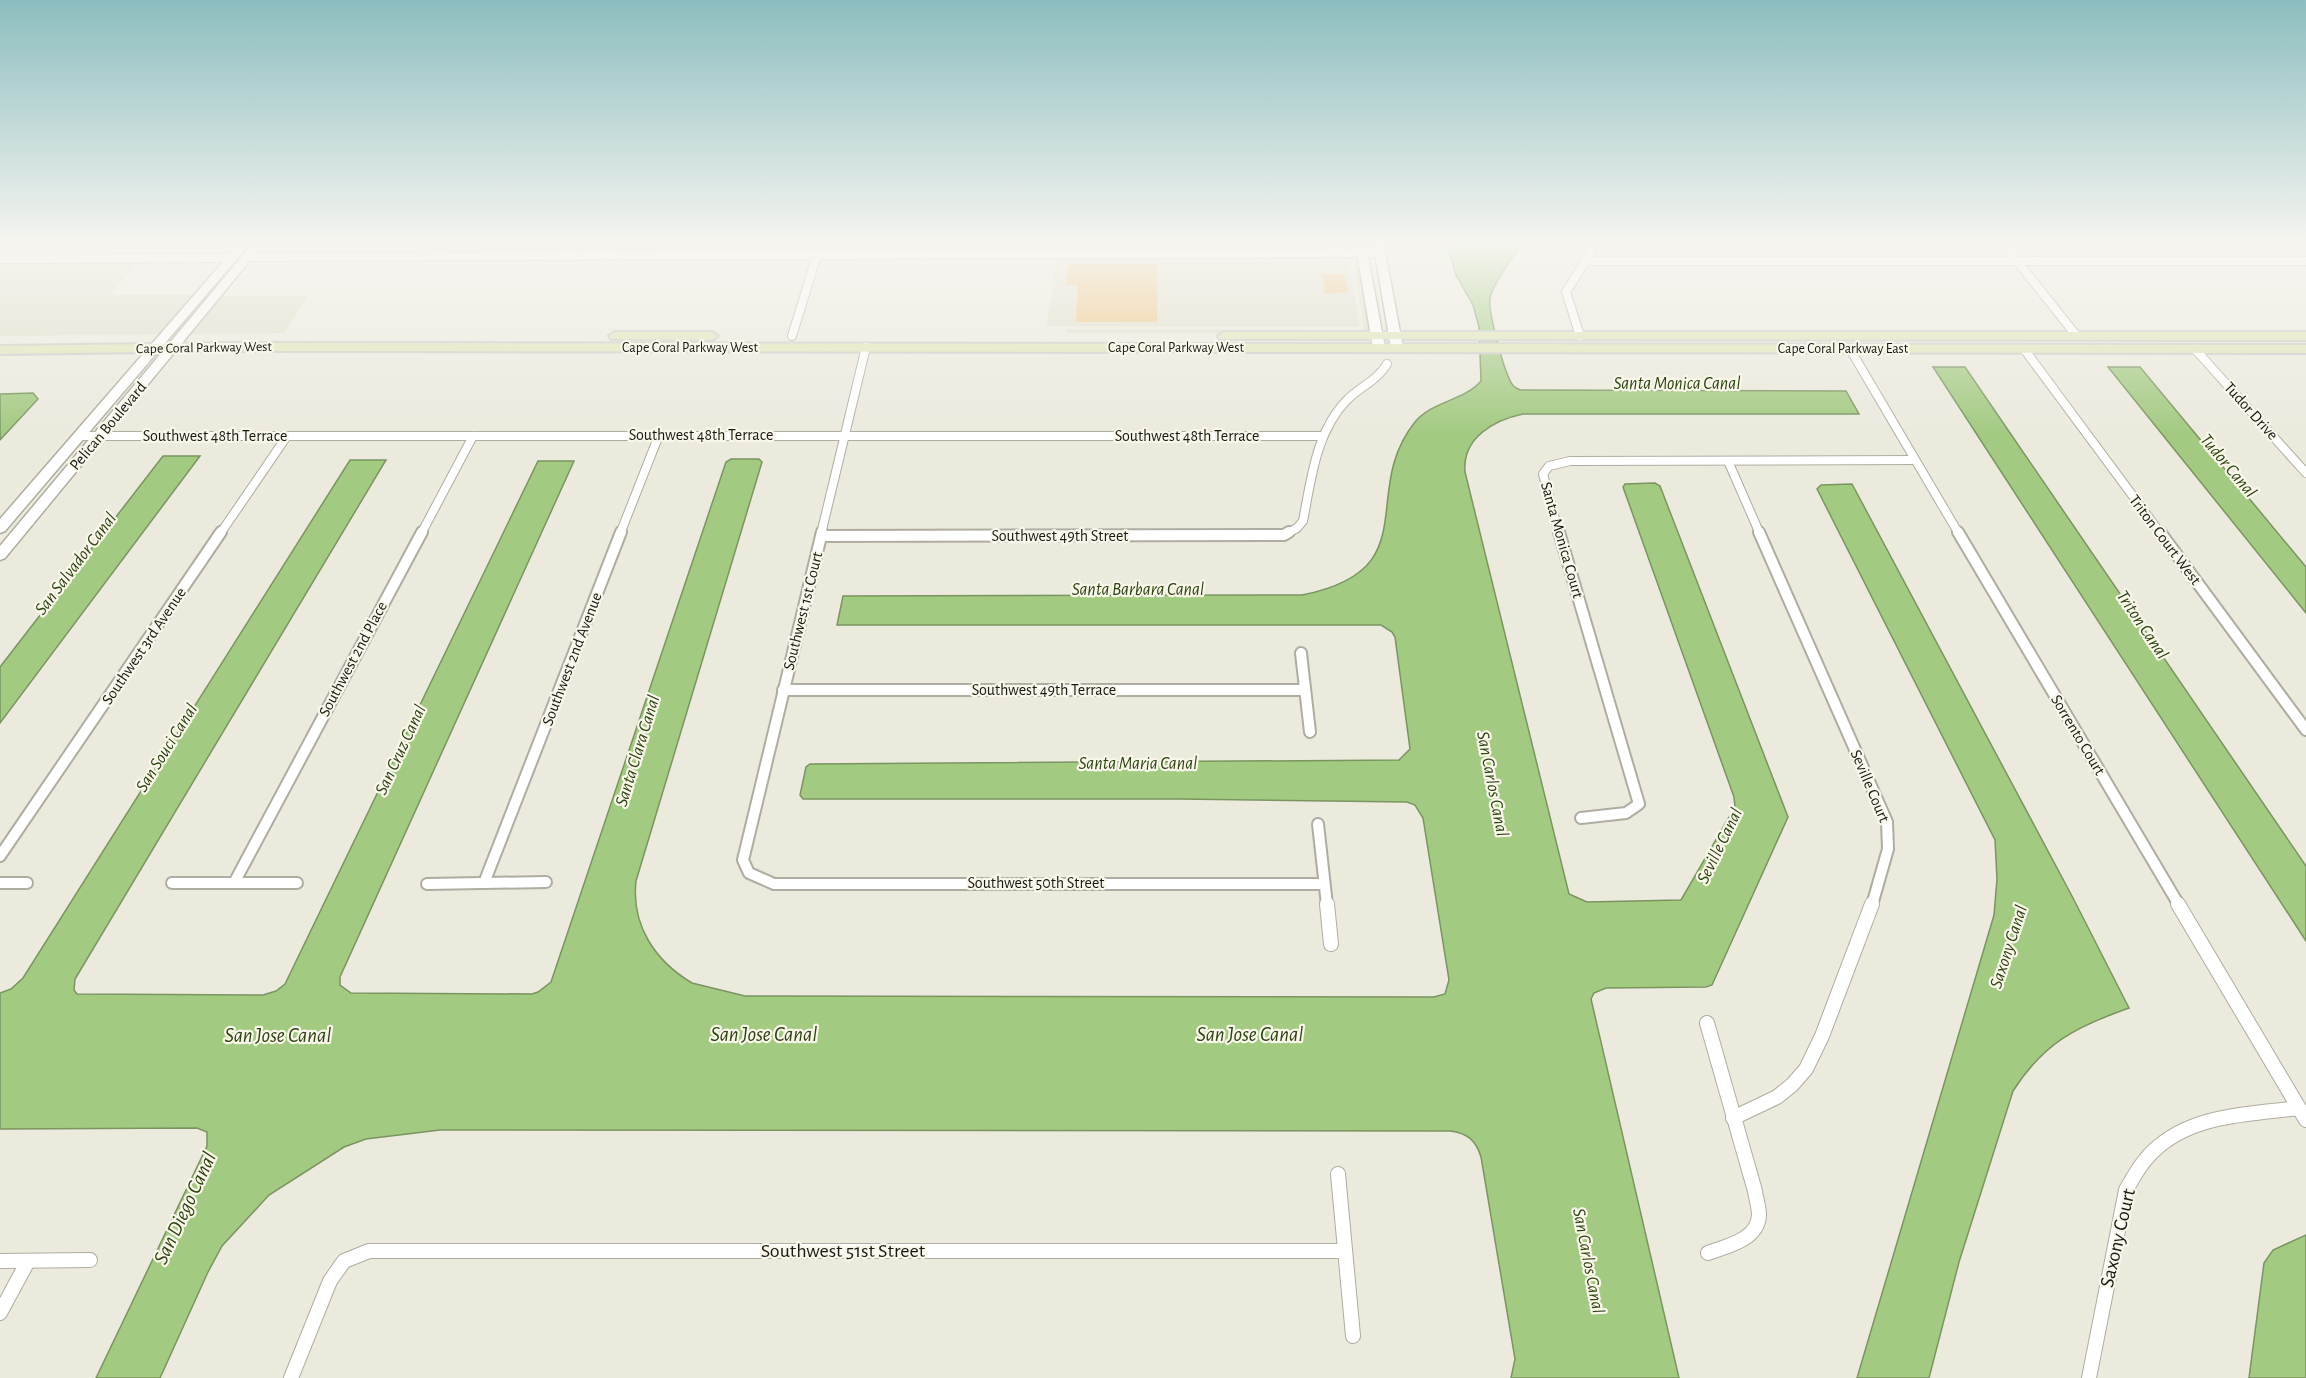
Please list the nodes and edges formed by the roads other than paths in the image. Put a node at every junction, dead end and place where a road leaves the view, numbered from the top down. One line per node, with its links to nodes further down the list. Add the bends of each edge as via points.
1 (197, 305): 23 (street, Pelican Boulevard)
2 (208, 305): 19 (street)
3 (801, 305): 12 (street)
4 (1371, 305): 22 (street)
5 (1389, 305): 8 (street)
6 (1570, 305): 15 (street)
7 (2053, 305): 10 (street)
8 (1392, 322): 21 (main road, via 1411,332); 24 (street)
9 (1950, 335): 10 (main road, Cape Coral Parkway East); 16 (main road, Cape Coral Parkway East); 30 (main road, via 1929,341 1862,341)
10 (2076, 335): 11 (main road, Cape Coral Parkway East)
11 (2128, 335): 17 (main road, Cape Coral Parkway East); 31 (main road, via 2115,341 2030,342)
12 (792, 336): 13 (main road, Cape Coral Parkway West); 19 (main road, Cape Coral Parkway West); 28 (main road, via 780,342 689,342)
13 (988, 336): 14 (main road, Cape Coral Parkway West); 25 (main road, via 974,341 882,342)
14 (1170, 336): 22 (main road, Cape Coral Parkway West); 26 (main road, via 1153,343 1070,342)
15 (1580, 336): 16 (main road, Cape Coral Parkway East); 21 (main road, Cape Coral Parkway East, via 1501,334)
16 (1839, 336): 29 (main road, via 1818,341 1752,343)
17 (2246, 336): 18 (main road, Cape Coral Parkway East); 32 (main road, via 2247,342 2155,343)
18 (2306, 336)
19 (181, 337): 23 (main road, Cape Coral Parkway West)
20 (0, 339): 23 (main road, Cape Coral Parkway West)
21 (1474, 339): 24 (main road, Cape Coral Parkway East); 29 (main road, Cape Coral Parkway East, via 1507,349)
22 (1378, 342): 24 (main road, Cape Coral Parkway East); 26 (main road, Cape Coral Parkway West)
23 (169, 343): 27 (main road, Cape Coral Parkway West); 28 (main road, Cape Coral Parkway West); 39 (street, Pelican Boulevard)
24 (1395, 343)
25 (866, 347): 26 (main road, Cape Coral Parkway West); 28 (main road, Cape Coral Parkway West); 42 (street, Southwest 1st Court)
26 (1047, 347)
27 (155, 348): 35 (main road, Cape Coral Parkway West); 38 (street, Pelican Boulevard)
28 (668, 348)
29 (1751, 349): 30 (main road, Cape Coral Parkway East)
30 (1850, 349): 31 (main road, Cape Coral Parkway East); 44 (street, Sorrento Court)
31 (2024, 349): 32 (main road, Cape Coral Parkway East); 53 (street, Triton Court West)
32 (2145, 349): 33 (main road, Cape Coral Parkway East)
33 (2195, 349): 34 (main road, Cape Coral Parkway East); 46 (street, Tudor Drive)
34 (2306, 349)
35 (0, 350)
36 (1387, 364): 43 (street, via 1340,408)
37 (659, 435): 41 (street, Southwest 48th Terrace); 42 (street, Southwest 48th Terrace); 64 (street, Southwest 2nd Avenue)
38 (79, 436): 39 (street, Southwest 48th Terrace); 47 (street, Pelican Boulevard)
39 (100, 436): 40 (street, Southwest 48th Terrace); 49 (street, Pelican Boulevard)
40 (287, 436): 41 (street, Southwest 48th Terrace); 57 (street, Southwest 3rd Avenue)
41 (473, 436): 62 (street, Southwest 2nd Place)
42 (844, 436): 43 (street, Southwest 48th Terrace); 48 (street, Southwest 1st Court)
43 (1323, 436): 48 (street, Southwest 49th Street, via 1303,521 1284,535)
44 (1915, 460): 45 (street, Santa Monica Court); 70 (street, Sorrento Court)
45 (1728, 461): 55 (street, Santa Monica Court, via 1558,462 1543,474 1639,804 1626,813); 71 (street, Seville Court, via 1890,835 1866,920 1807,1068 1773,1099)
46 (2306, 473)
47 (0, 528)
48 (821, 536): 51 (street, Southwest 1st Court)
49 (0, 555)
50 (1301, 653): 52 (street)
51 (783, 690): 52 (street, Southwest 49th Terrace); 58 (street, Southwest 1st Court, via 743,860)
52 (1305, 690): 54 (street)
53 (2306, 730)
54 (1310, 732)
55 (1581, 818)
56 (1318, 824): 67 (street)
57 (0, 856)
58 (749, 873): 67 (street, Southwest 50th Street, via 774,884)
59 (546, 882): 64 (street)
60 (27, 883): 65 (street)
61 (172, 883): 62 (street)
62 (234, 883): 63 (street)
63 (297, 883)
64 (484, 883): 66 (street)
65 (0, 884)
66 (427, 884)
67 (1324, 884): 68 (street)
68 (1331, 944)
69 (1707, 1023): 71 (street)
70 (2302, 1114): 81 (street, Saxony Court, via 2200,1122 2165,1139 2149,1153 2126,1190)
71 (1734, 1118): 74 (street, via 1760,1217 1755,1230 1743,1240)
72 (1338, 1174): 73 (street)
73 (1345, 1251): 79 (street); 80 (street, Southwest 51st Street, via 369,1251 344,1261 330,1281)
74 (1708, 1253)
75 (90, 1260): 77 (street)
76 (0, 1261): 77 (street)
77 (28, 1261): 78 (street)
78 (0, 1313)
79 (1353, 1336)
80 (291, 1378)
81 (2090, 1378)

